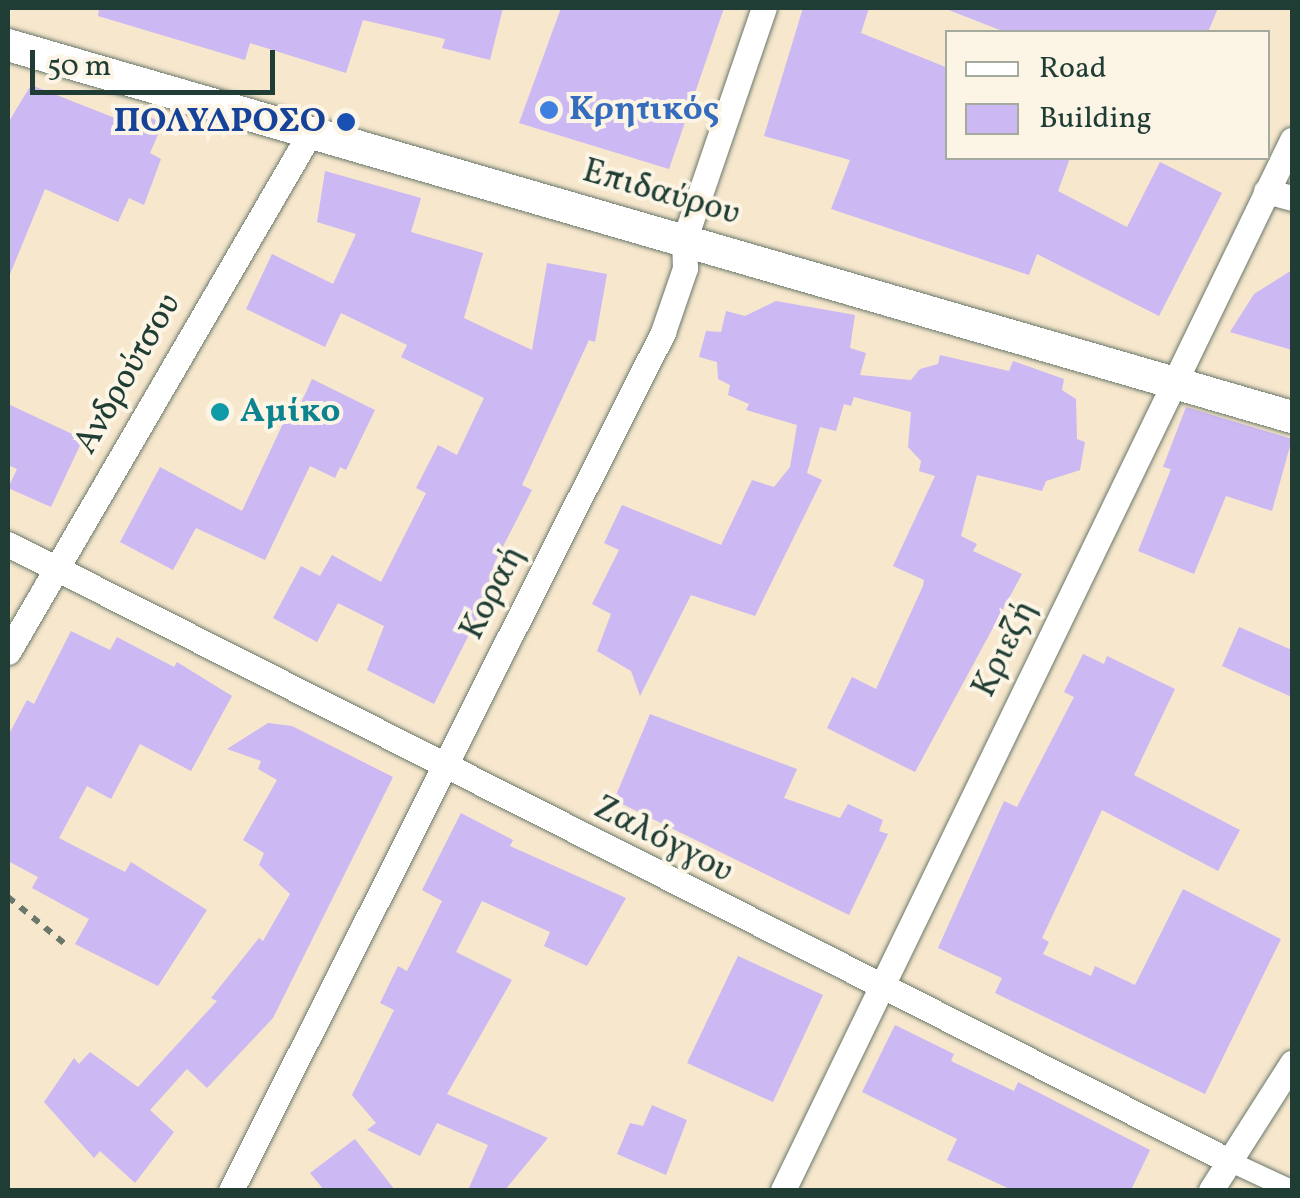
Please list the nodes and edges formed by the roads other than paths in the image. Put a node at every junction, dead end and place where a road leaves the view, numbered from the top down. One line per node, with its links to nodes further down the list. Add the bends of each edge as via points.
1 (764, 8): 7 (street, Κοραή)
2 (8, 45): 3 (street, Επιδαύρου)
3 (310, 133): 7 (street, Επιδαύρου); 11 (street, Ανδρούτσου)
4 (1292, 140): 5 (street, Κριεζή)
5 (1266, 192): 6 (street); 8 (street, Κριεζή)
6 (1292, 198)
7 (684, 241): 8 (street, Επιδαύρου); 13 (street, Κοραή, via 684,268 662,332)
8 (1172, 382): 9 (street, Επιδαύρου); 14 (street, Κριεζή)
9 (1292, 417)
10 (8, 544): 11 (street, Ζαλόγγου)
11 (54, 569): 12 (street, Ανδρούτσου); 13 (street, Ζαλόγγου)
12 (8, 652)
13 (444, 768): 14 (street, Ζαλόγγου); 17 (street, Κοραή)
14 (881, 989): 16 (street, Ζαλόγγου); 18 (street, Κριεζή)
15 (1292, 1063): 16 (street)
16 (1230, 1162): 19 (street); 20 (street, Ζαλόγγου)
17 (231, 1190)
18 (783, 1190)
19 (1211, 1190)
20 (1292, 1190)

